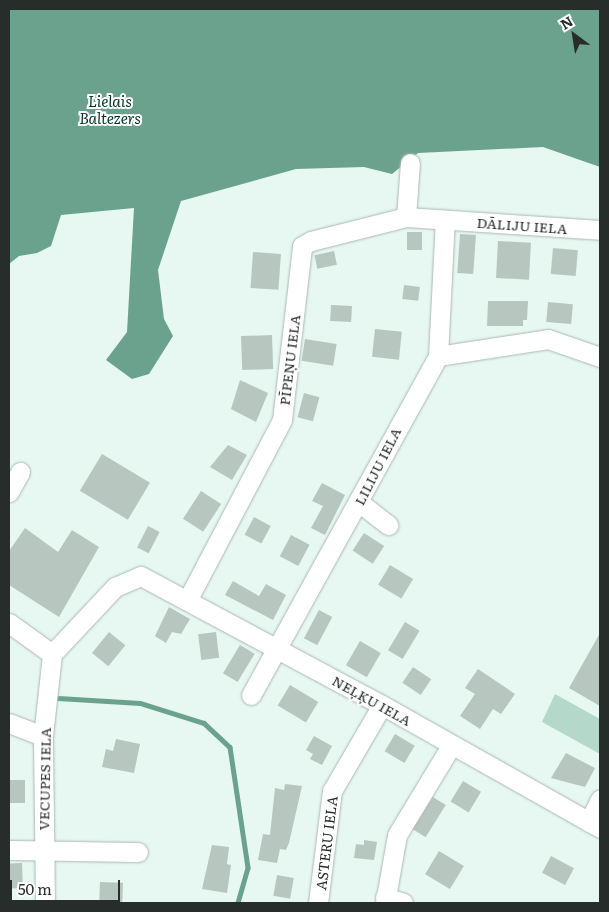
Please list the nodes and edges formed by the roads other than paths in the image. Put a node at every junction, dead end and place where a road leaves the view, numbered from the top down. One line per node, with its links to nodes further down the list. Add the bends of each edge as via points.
1 (410, 163): 2 (street)
2 (406, 217): 3 (street, PĪPEŅU IELA); 11 (street, PĪPEŅU IELA, via 302,246 282,420)
3 (445, 220): 4 (street, DĀLIJU IELA); 5 (street, LILIJU IELA)
4 (600, 230)
5 (438, 356): 6 (street, via 548,339); 9 (street, LILIJU IELA, via 406,410)
6 (600, 357)
7 (20, 472): 8 (street)
8 (9, 492)
9 (360, 503): 10 (street); 13 (street, LILIJU IELA)
10 (388, 525)
11 (188, 599): 13 (street, NEĻĶU IELA); 14 (street, NEĻĶU IELA, via 141,576 115,587)
12 (9, 622): 14 (street)
13 (278, 648): 15 (street, LILIJU IELA); 16 (street, NEĻĶU IELA)
14 (52, 654): 18 (street, VECUPES IELA)
15 (250, 695)
16 (382, 705): 19 (street, NEĻĶU IELA); 27 (street, ASTERU IELA, via 332,791)
17 (9, 723): 18 (street)
18 (43, 736): 23 (street, VECUPES IELA)
19 (451, 746): 21 (street, NEĻĶU IELA); 25 (street, via 397,835)
20 (600, 800): 21 (street)
21 (594, 825)
22 (9, 850): 23 (street)
23 (44, 852): 24 (street); 26 (street, VECUPES IELA)
24 (138, 852)
25 (391, 901)
26 (45, 903)
27 (318, 903)

